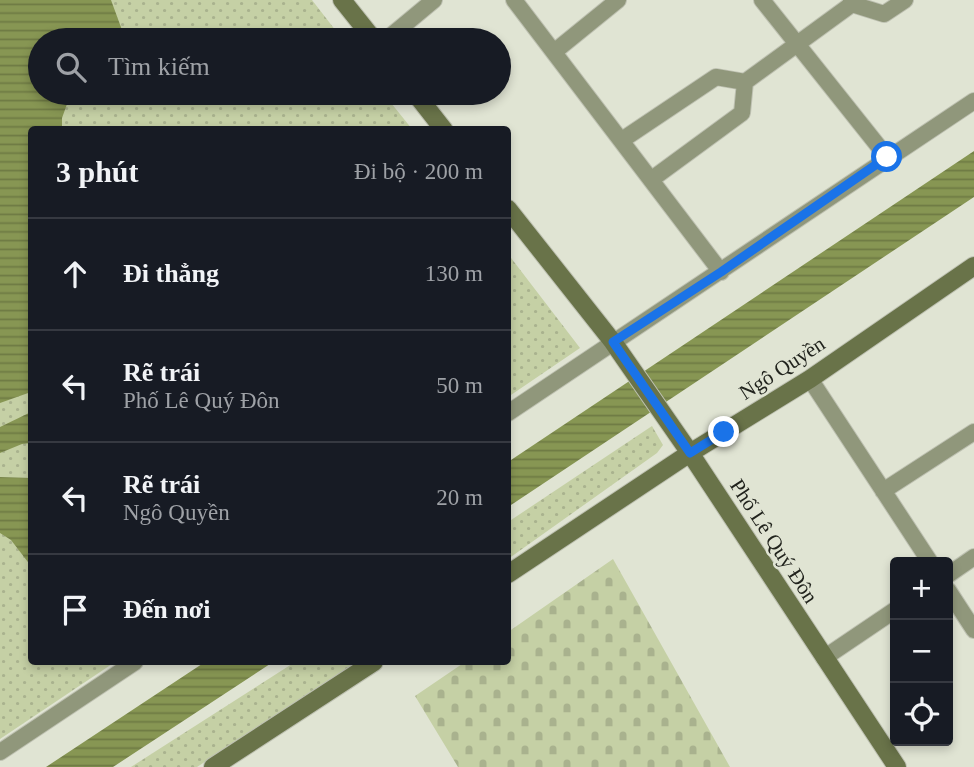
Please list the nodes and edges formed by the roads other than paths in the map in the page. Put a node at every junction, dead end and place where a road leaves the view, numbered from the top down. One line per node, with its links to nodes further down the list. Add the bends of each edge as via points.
1 (342, 0): 8 (street)
2 (434, 0): 9 (street)
3 (514, 0): 11 (street)
4 (618, 0): 11 (street)
5 (762, 0): 10 (street)
6 (905, 0): 7 (street, via 884,14)
7 (852, 2): 10 (street)
8 (364, 28)
9 (400, 28)
10 (797, 44): 12 (street); 17 (street)
11 (554, 52): 16 (street)
12 (745, 82): 16 (street, via 716,77); 18 (street, via 742,113)
13 (974, 101): 17 (street)
14 (424, 105): 15 (street)
15 (441, 126)
16 (622, 140): 18 (street)
17 (887, 157): 21 (street)
18 (652, 179): 21 (street)
19 (511, 213): 22 (street, Phố Lê Quý Đôn)
20 (974, 266): 23 (street, Ngô Quyền)
21 (721, 272): 22 (street)
22 (613, 342): 24 (street); 26 (street, Phố Lê Quý Đôn)
23 (810, 379): 26 (street, Ngô Quyền); 27 (street)
24 (511, 411)
25 (974, 432): 27 (street)
26 (690, 453): 30 (street, Ngô Quyền); 35 (street, Phố Lê Quý Đôn)
27 (883, 491): 28 (street)
28 (927, 557)
29 (974, 557): 31 (street)
30 (511, 572)
31 (953, 572)
32 (953, 598): 34 (street)
33 (890, 613): 35 (street)
34 (974, 630)
35 (824, 658): 40 (street, Phố Lê Quý Đôn)
36 (130, 665): 38 (street)
37 (369, 665): 39 (street)
38 (0, 752)
39 (213, 767)
40 (897, 767)

